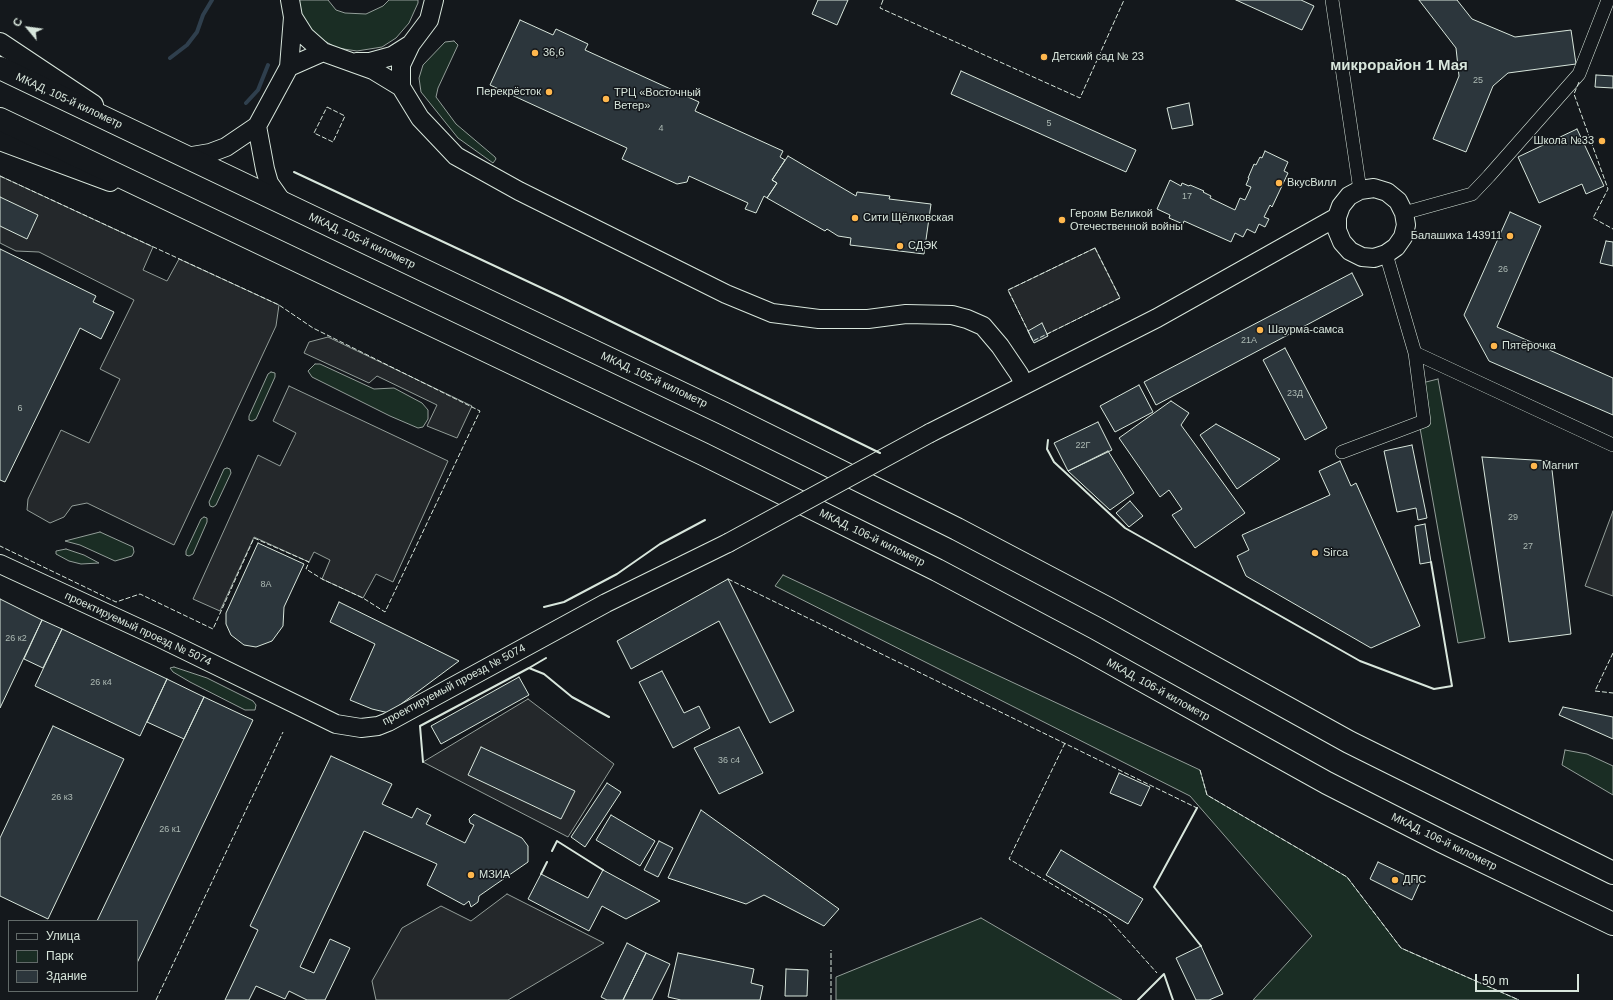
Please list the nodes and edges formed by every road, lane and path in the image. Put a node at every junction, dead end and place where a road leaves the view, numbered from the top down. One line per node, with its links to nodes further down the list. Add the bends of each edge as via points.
1 (434, 0): 6 (street, via 429,20)
2 (1332, 0): 17 (street)
3 (1608, 0): 19 (street, via 1579,74 1490,176 1472,194)
4 (292, 8): 7 (street, via 305,36); 9 (street)
5 (0, 43): 14 (main road)
6 (411, 44): 8 (street, via 392,56 370,62); 11 (street, via 401,65)
7 (323, 52): 8 (street); 9 (street)
8 (348, 62): 11 (street, via 373,70)
9 (289, 67): 13 (street)
10 (0, 68): 14 (highway, МКАД, 105-й километр)
11 (400, 86): 24 (street, via 420,118 456,156 519,191 726,294 772,313 819,319 868,319 906,314 952,315 967,319 983,326 1000,346)
12 (0, 119): 20 (highway)
13 (257, 126): 16 (street, via 226,147 210,154); 18 (street, via 269,183)
14 (139, 134): 16 (highway, МКАД, 105-й километр)
15 (0, 140): 20 (main road)
16 (186, 157): 18 (highway, МКАД, 105-й километр)
17 (1360, 190): 19 (street, via 1374,188 1387,192 1398,201); 21 (street, via 1349,196)
18 (283, 203): 28 (highway, МКАД, 105-й километр, via 723,413 958,529 1354,745)
19 (1404, 213): 22 (street, via 1406,225 1403,237 1396,247)
20 (205, 217): 29 (highway, МКАД, 106-й километр, via 703,454 937,570 1084,648 1327,783)
21 (1337, 217): 22 (street, via 1337,230 1342,242 1350,251 1362,257 1374,258); 24 (street, проектируемый проезд № 5074, via 1157,318)
22 (1386, 254): 23 (street)
23 (1415, 353): 25 (street); 26 (street, via 1424,421)
24 (1024, 384): 27 (street, проектируемый проезд № 5074, bridge, via 728,543 606,603 378,726 361,728 336,724)
25 (1613, 445)
26 (1342, 452)
27 (0, 564)
28 (1613, 873)
29 (1613, 924)

